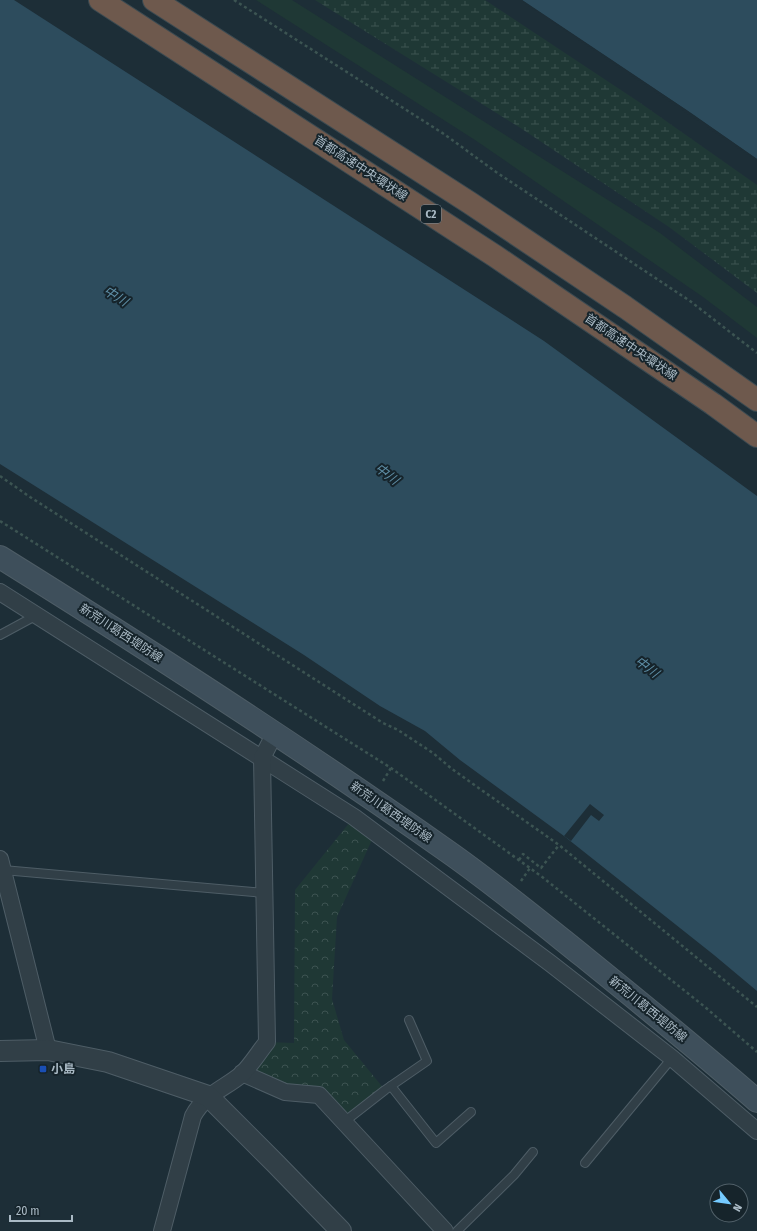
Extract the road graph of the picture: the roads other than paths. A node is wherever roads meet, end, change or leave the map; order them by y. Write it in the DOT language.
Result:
graph roads {
  1 [pos="100,0"];
  2 [pos="154,0"];
  3 [pos="757,400"];
  4 [pos="757,436"];
  5 [pos="0,556"];
  6 [pos="0,592"];
  7 [pos="37,615"];
  8 [pos="0,635"];
  9 [pos="275,733"];
  10 [pos="262,758"];
  11 [pos="1,865"];
  12 [pos="264,893"];
  13 [pos="408,1020"];
  14 [pos="48,1050"];
  15 [pos="0,1051"];
  16 [pos="672,1058"];
  17 [pos="242,1074"];
  18 [pos="391,1086"];
  19 [pos="208,1096"];
  20 [pos="757,1101"];
  21 [pos="471,1112"];
  22 [pos="344,1122"];
  23 [pos="757,1131"];
  24 [pos="533,1152"];
  25 [pos="585,1163"];
  26 [pos="162,1231"];
  27 [pos="341,1231"];
  28 [pos="445,1231"];
  29 [pos="458,1231"];
  1 -- 4 [label="highway, 首都高速中央環状線 / C2"];
  2 -- 3 [label="highway, C2"];
  5 -- 9 [label="main road, 新荒川葛西堤防線"];
  6 -- 7 [label="street"];
  7 -- 8 [label="lane"];
  7 -- 10 [label="street"];
  9 -- 10 [label="street"];
  9 -- 20 [label="main road, 新荒川葛西堤防線"];
  10 -- 12 [label="street"];
  10 -- 16 [label="street"];
  11 -- 12 [label="lane"];
  11 -- 14 [label="street"];
  12 -- 17 [label="street"];
  13 -- 18 [label="lane"];
  14 -- 15 [label="street"];
  14 -- 19 [label="street"];
  16 -- 23 [label="street"];
  16 -- 25 [label="lane"];
  17 -- 19 [label="street"];
  17 -- 22 [label="street"];
  18 -- 21 [label="lane"];
  18 -- 22 [label="lane"];
  19 -- 26 [label="street"];
  19 -- 27 [label="street"];
  22 -- 28 [label="street"];
  24 -- 29 [label="lane"];
}
